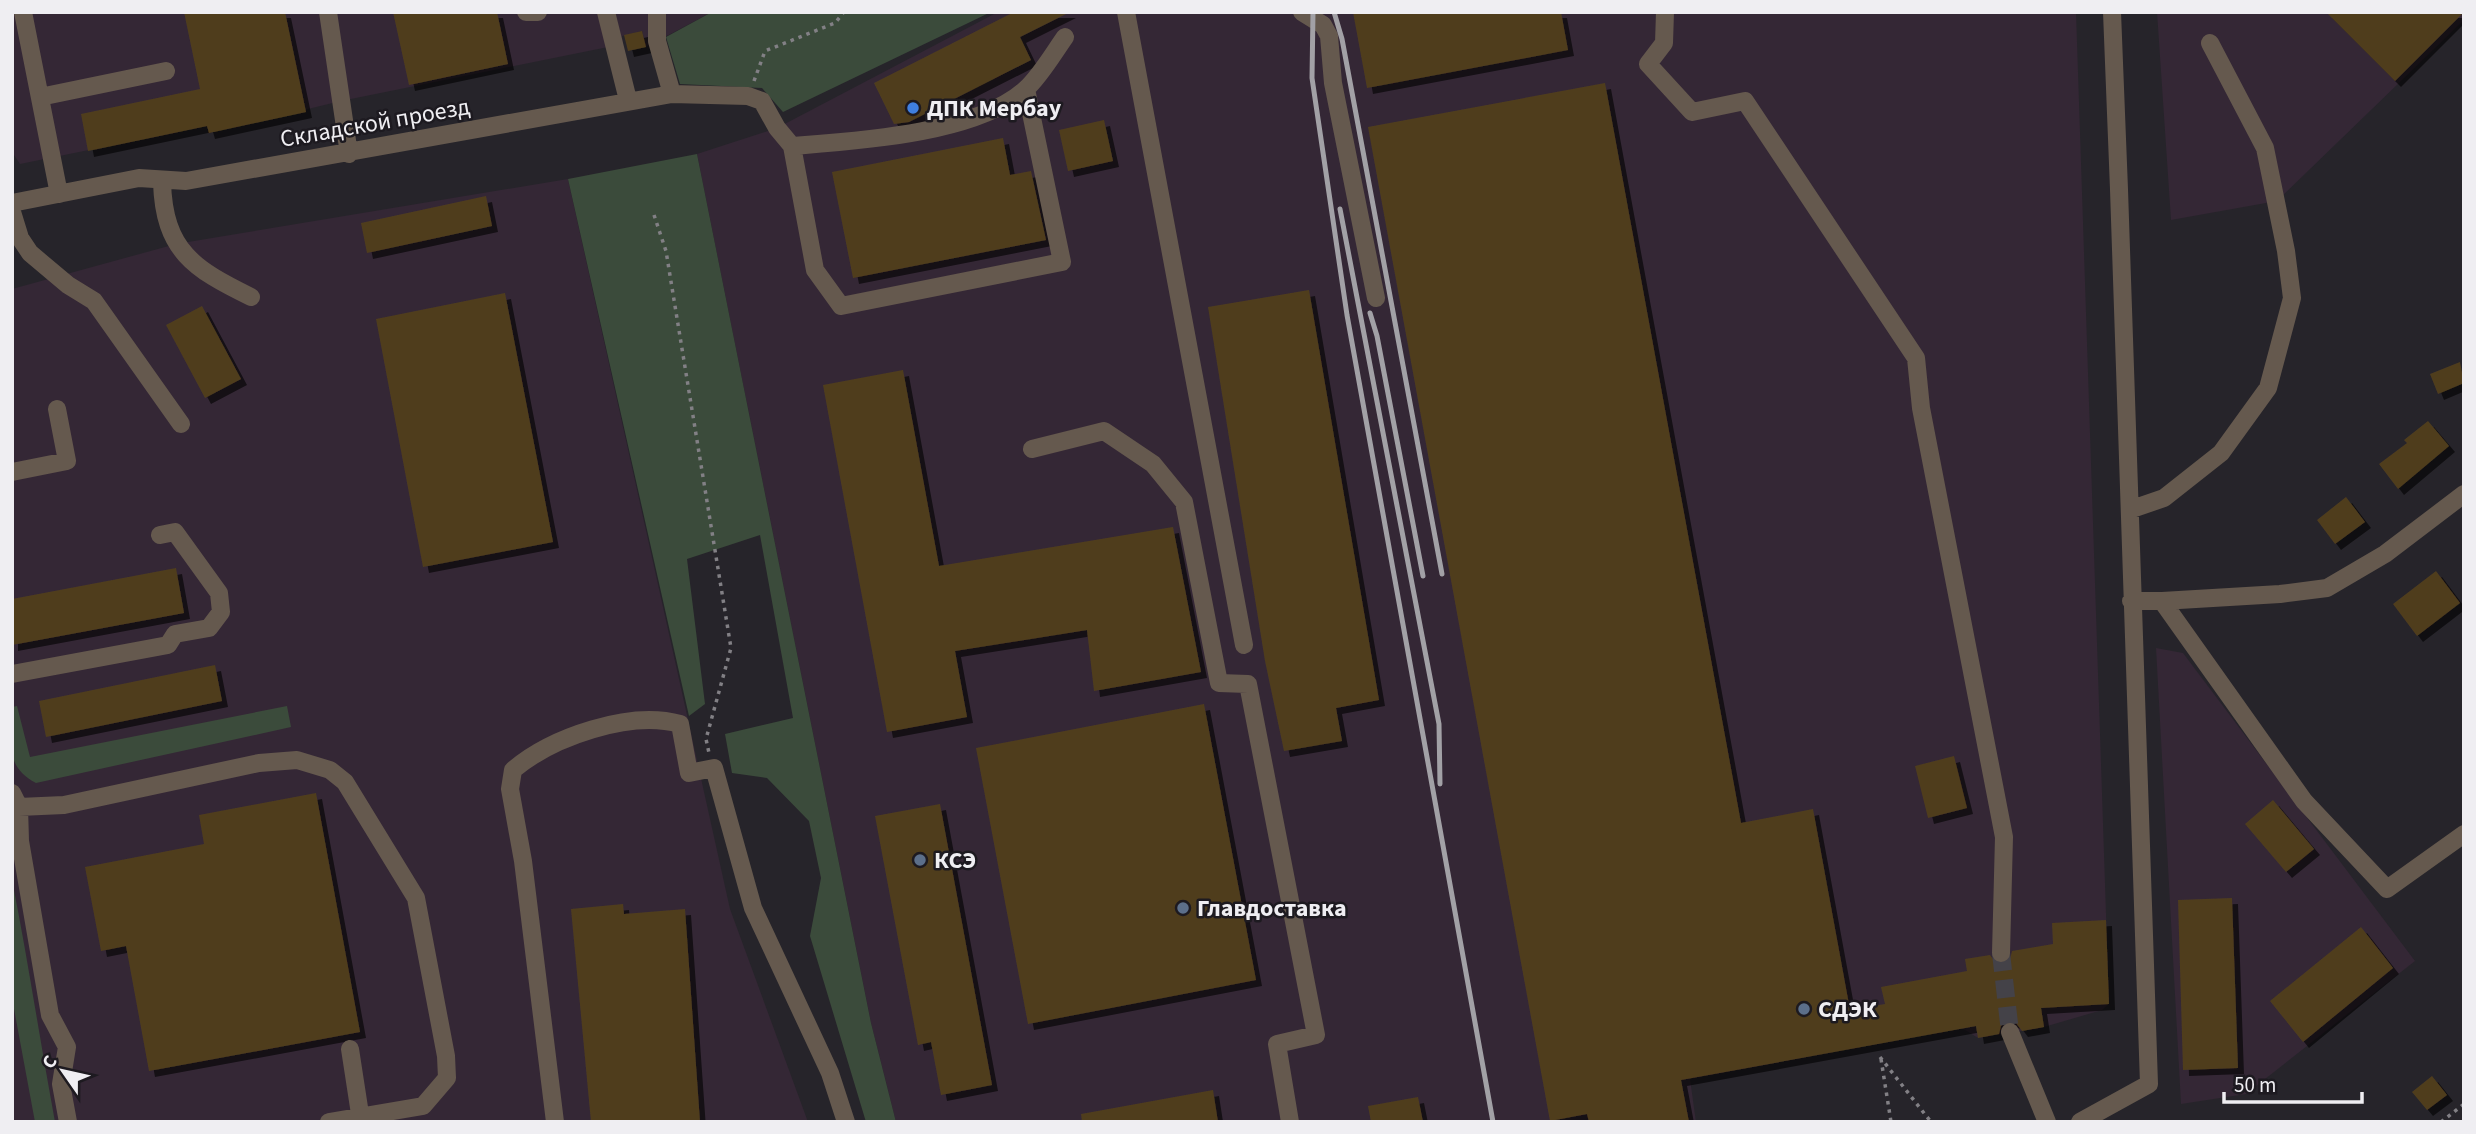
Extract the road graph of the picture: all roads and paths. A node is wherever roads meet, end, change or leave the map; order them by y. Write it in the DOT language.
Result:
graph roads {
  1 [pos="23,12"];
  2 [pos="328,12"];
  3 [pos="526,12"];
  4 [pos="538,12"];
  5 [pos="606,12"];
  6 [pos="657,12"];
  7 [pos="844,12"];
  8 [pos="1126,12"];
  9 [pos="1303,12"];
  10 [pos="1665,12"];
  11 [pos="2112,12"];
  12 [pos="1065,37"];
  13 [pos="2210,43"];
  14 [pos="166,71"];
  15 [pos="1026,89"];
  16 [pos="672,94"];
  17 [pos="748,96"];
  18 [pos="40,97"];
  19 [pos="628,100"];
  20 [pos="792,146"];
  21 [pos="349,154"];
  22 [pos="163,182"];
  23 [pos="59,194"];
  24 [pos="12,203"];
  25 [pos="12,212"];
  26 [pos="654,215"];
  27 [pos="251,297"];
  28 [pos="1376,298"];
  29 [pos="57,409"];
  30 [pos="181,424"];
  31 [pos="1032,449"];
  32 [pos="12,472"];
  33 [pos="2464,494"];
  34 [pos="2132,509"];
  35 [pos="160,535"];
  36 [pos="2131,601"];
  37 [pos="2162,601"];
  38 [pos="1244,645"];
  39 [pos="12,674"];
  40 [pos="714,768"];
  41 [pos="16,800"];
  42 [pos="2464,834"];
  43 [pos="2001,953"];
  44 [pos="2010,1032"];
  45 [pos="350,1049"];
  46 [pos="2464,1104"];
  47 [pos="360,1114"];
  48 [pos="68,1122"];
  49 [pos="329,1122"];
  50 [pos="555,1122"];
  51 [pos="846,1122"];
  52 [pos="1290,1122"];
  53 [pos="1891,1122"];
  54 [pos="1931,1122"];
  55 [pos="2048,1122"];
  56 [pos="2080,1122"];
  57 [pos="2441,1122"];
  1 -- 18 [label="street"];
  2 -- 21 [label="street"];
  3 -- 4 [label="street"];
  5 -- 19 [label="street"];
  6 -- 16 [label="street"];
  7 -- 17 [label="path"];
  8 -- 38 [label="street"];
  9 -- 28 [label="street"];
  10 -- 43 [label="street"];
  11 -- 34 [label="street"];
  12 -- 15 [label="street"];
  13 -- 34 [label="street"];
  14 -- 18 [label="street"];
  15 -- 20 [label="street"];
  15 -- 20 [label="street"];
  16 -- 17 [label="street, Складской проезд"];
  16 -- 19 [label="street, Складской проезд"];
  17 -- 20 [label="street"];
  18 -- 23 [label="street"];
  19 -- 21 [label="street, Складской проезд"];
  21 -- 22 [label="street, Складской проезд"];
  22 -- 23 [label="street, Складской проезд"];
  22 -- 27 [label="street"];
  23 -- 24 [label="street, Складской проезд"];
  25 -- 30 [label="street"];
  26 -- 40 [label="path"];
  29 -- 32 [label="street"];
  31 -- 52 [label="street"];
  33 -- 37 [label="street"];
  34 -- 36 [label="street"];
  35 -- 39 [label="street"];
  36 -- 37 [label="street"];
  36 -- 56 [label="street"];
  37 -- 42 [label="street"];
  40 -- 50 [label="street"];
  40 -- 51 [label="street"];
  41 -- 47 [label="street"];
  41 -- 48 [label="street"];
  44 -- 55 [label="street"];
  45 -- 47 [label="street"];
  46 -- 57 [label="path"];
  47 -- 49 [label="street"];
  53 -- 54 [label="path"];
}
